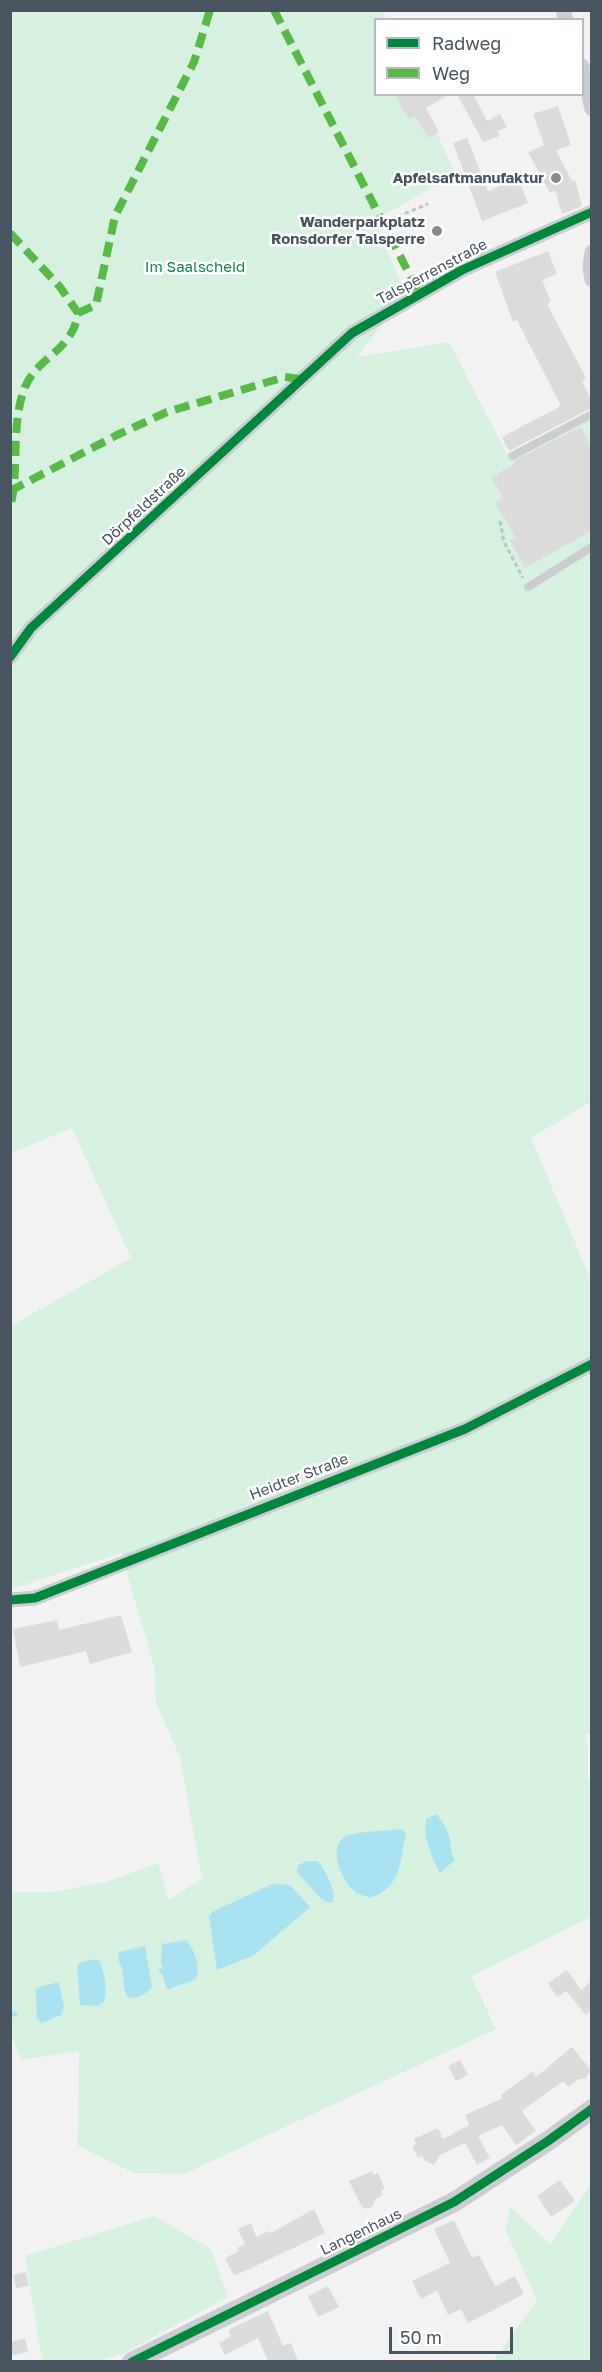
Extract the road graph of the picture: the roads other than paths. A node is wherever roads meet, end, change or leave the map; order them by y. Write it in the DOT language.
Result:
graph roads {
  1 [pos="584,76"];
  2 [pos="591,109"];
  3 [pos="591,212"];
  4 [pos="591,252"];
  5 [pos="591,280"];
  6 [pos="301,379"];
  7 [pos="591,414"];
  8 [pos="512,456"];
  9 [pos="591,547"];
  10 [pos="528,587"];
  11 [pos="10,657"];
  12 [pos="591,1364"];
  13 [pos="10,1600"];
  14 [pos="591,2109"];
  15 [pos="132,2361"];
  1 -- 2 [label="street"];
  3 -- 6 [label="street, Talsperrenstraße"];
  4 -- 5 [label="street"];
  6 -- 11 [label="street, Dörpfeldstraße"];
  7 -- 8 [label="lane"];
  9 -- 10 [label="lane"];
  12 -- 13 [label="street, Heidter Straße"];
  14 -- 15 [label="street, Langenhaus"];
}
